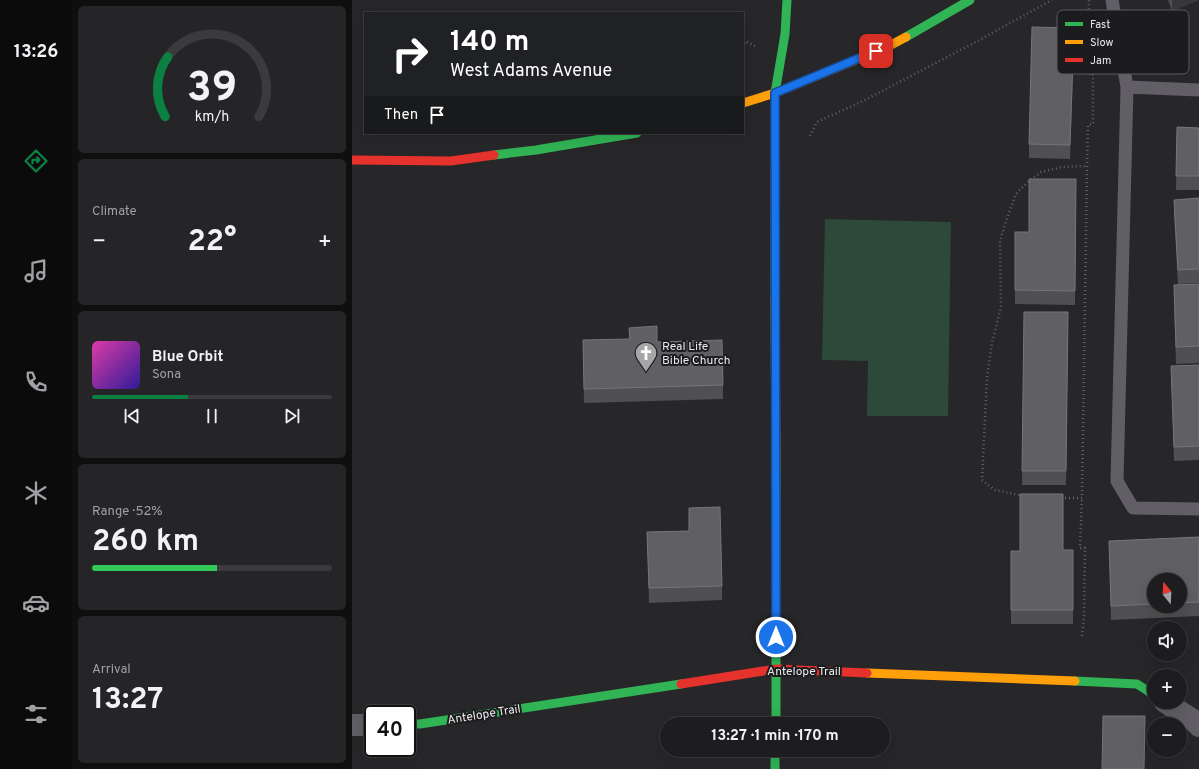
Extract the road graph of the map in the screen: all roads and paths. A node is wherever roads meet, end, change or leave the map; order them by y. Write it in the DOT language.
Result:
graph roads {
  1 [pos="787,0"];
  2 [pos="970,0"];
  3 [pos="1052,0"];
  4 [pos="1089,0"];
  5 [pos="1112,0"];
  6 [pos="1089,10"];
  7 [pos="1114,10"];
  8 [pos="744,45"];
  9 [pos="755,46"];
  10 [pos="1093,74"];
  11 [pos="1125,74"];
  12 [pos="1127,86"];
  13 [pos="1199,90"];
  14 [pos="775,93"];
  15 [pos="744,102"];
  16 [pos="631,134"];
  17 [pos="810,136"];
  18 [pos="352,160"];
  19 [pos="1087,166"];
  20 [pos="1028,496"];
  21 [pos="1059,498"];
  22 [pos="1082,498"];
  23 [pos="1199,509"];
  24 [pos="1082,636"];
  25 [pos="776,669"];
  26 [pos="1147,690"];
  27 [pos="1176,709"];
  28 [pos="776,717"];
  29 [pos="416,724"];
  30 [pos="352,725"];
  31 [pos="364,725"];
  32 [pos="1199,726"];
  33 [pos="775,757"];
  34 [pos="775,769"];
  1 -- 14 [label="street"];
  2 -- 14 [label="street"];
  3 -- 17 [label="path"];
  4 -- 6 [label="path"];
  5 -- 7 [label="lane"];
  8 -- 9 [label="path"];
  10 -- 19 [label="path"];
  11 -- 12 [label="lane"];
  12 -- 13 [label="lane"];
  12 -- 23 [label="lane"];
  14 -- 15 [label="street"];
  14 -- 25 [label="street"];
  16 -- 18 [label="street"];
  19 -- 20 [label="path"];
  19 -- 22 [label="path"];
  21 -- 22 [label="path"];
  22 -- 24 [label="path"];
  25 -- 26 [label="street, Antelope Trail"];
  25 -- 28 [label="street"];
  25 -- 29 [label="street, Antelope Trail"];
  27 -- 32 [label="street"];
  30 -- 31 [label="street"];
  33 -- 34 [label="street"];
}
